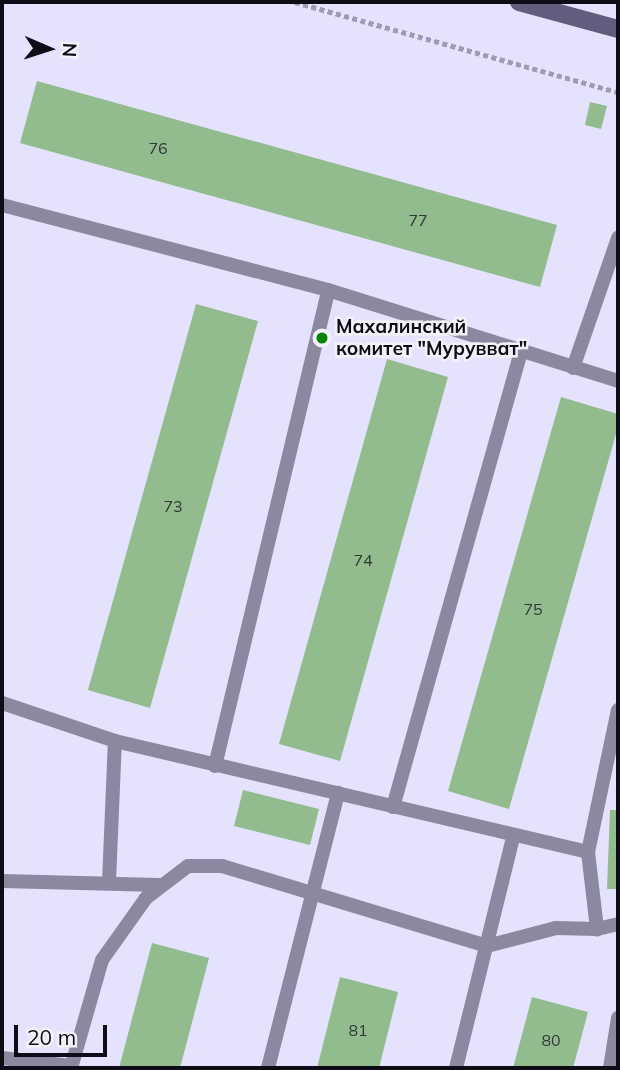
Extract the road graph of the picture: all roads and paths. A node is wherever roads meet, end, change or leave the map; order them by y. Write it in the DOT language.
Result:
graph roads {
  1 [pos="295,2"];
  2 [pos="519,2"];
  3 [pos="618,29"];
  4 [pos="618,92"];
  5 [pos="2,205"];
  6 [pos="618,238"];
  7 [pos="328,290"];
  8 [pos="521,351"];
  9 [pos="573,369"];
  10 [pos="618,381"];
  11 [pos="2,703"];
  12 [pos="618,710"];
  13 [pos="115,741"];
  14 [pos="215,766"];
  15 [pos="338,793"];
  16 [pos="393,807"];
  17 [pos="513,838"];
  18 [pos="588,852"];
  19 [pos="2,881"];
  20 [pos="109,882"];
  21 [pos="159,885"];
  22 [pos="312,892"];
  23 [pos="618,924"];
  24 [pos="597,929"];
  25 [pos="486,946"];
  26 [pos="618,1018"];
  27 [pos="2,1058"];
  28 [pos="71,1067"];
  29 [pos="268,1068"];
  30 [pos="456,1068"];
  31 [pos="610,1068"];
  1 -- 4 [label="path"];
  2 -- 3 [label="street"];
  5 -- 7 [label="lane"];
  6 -- 9 [label="lane"];
  7 -- 8 [label="lane"];
  7 -- 14 [label="lane"];
  8 -- 9 [label="lane"];
  8 -- 16 [label="lane"];
  9 -- 10 [label="lane"];
  11 -- 13 [label="lane"];
  12 -- 18 [label="lane"];
  13 -- 14 [label="lane"];
  13 -- 20 [label="lane"];
  14 -- 15 [label="lane"];
  15 -- 16 [label="lane"];
  15 -- 22 [label="lane"];
  16 -- 17 [label="lane"];
  17 -- 18 [label="lane"];
  17 -- 25 [label="lane"];
  18 -- 24 [label="lane"];
  19 -- 20 [label="lane"];
  20 -- 21 [label="lane"];
  21 -- 22 [label="lane"];
  21 -- 28 [label="lane"];
  22 -- 25 [label="lane"];
  22 -- 29 [label="lane"];
  23 -- 24 [label="lane"];
  24 -- 25 [label="lane"];
  25 -- 30 [label="lane"];
  26 -- 31 [label="lane"];
  27 -- 28 [label="lane"];
}
